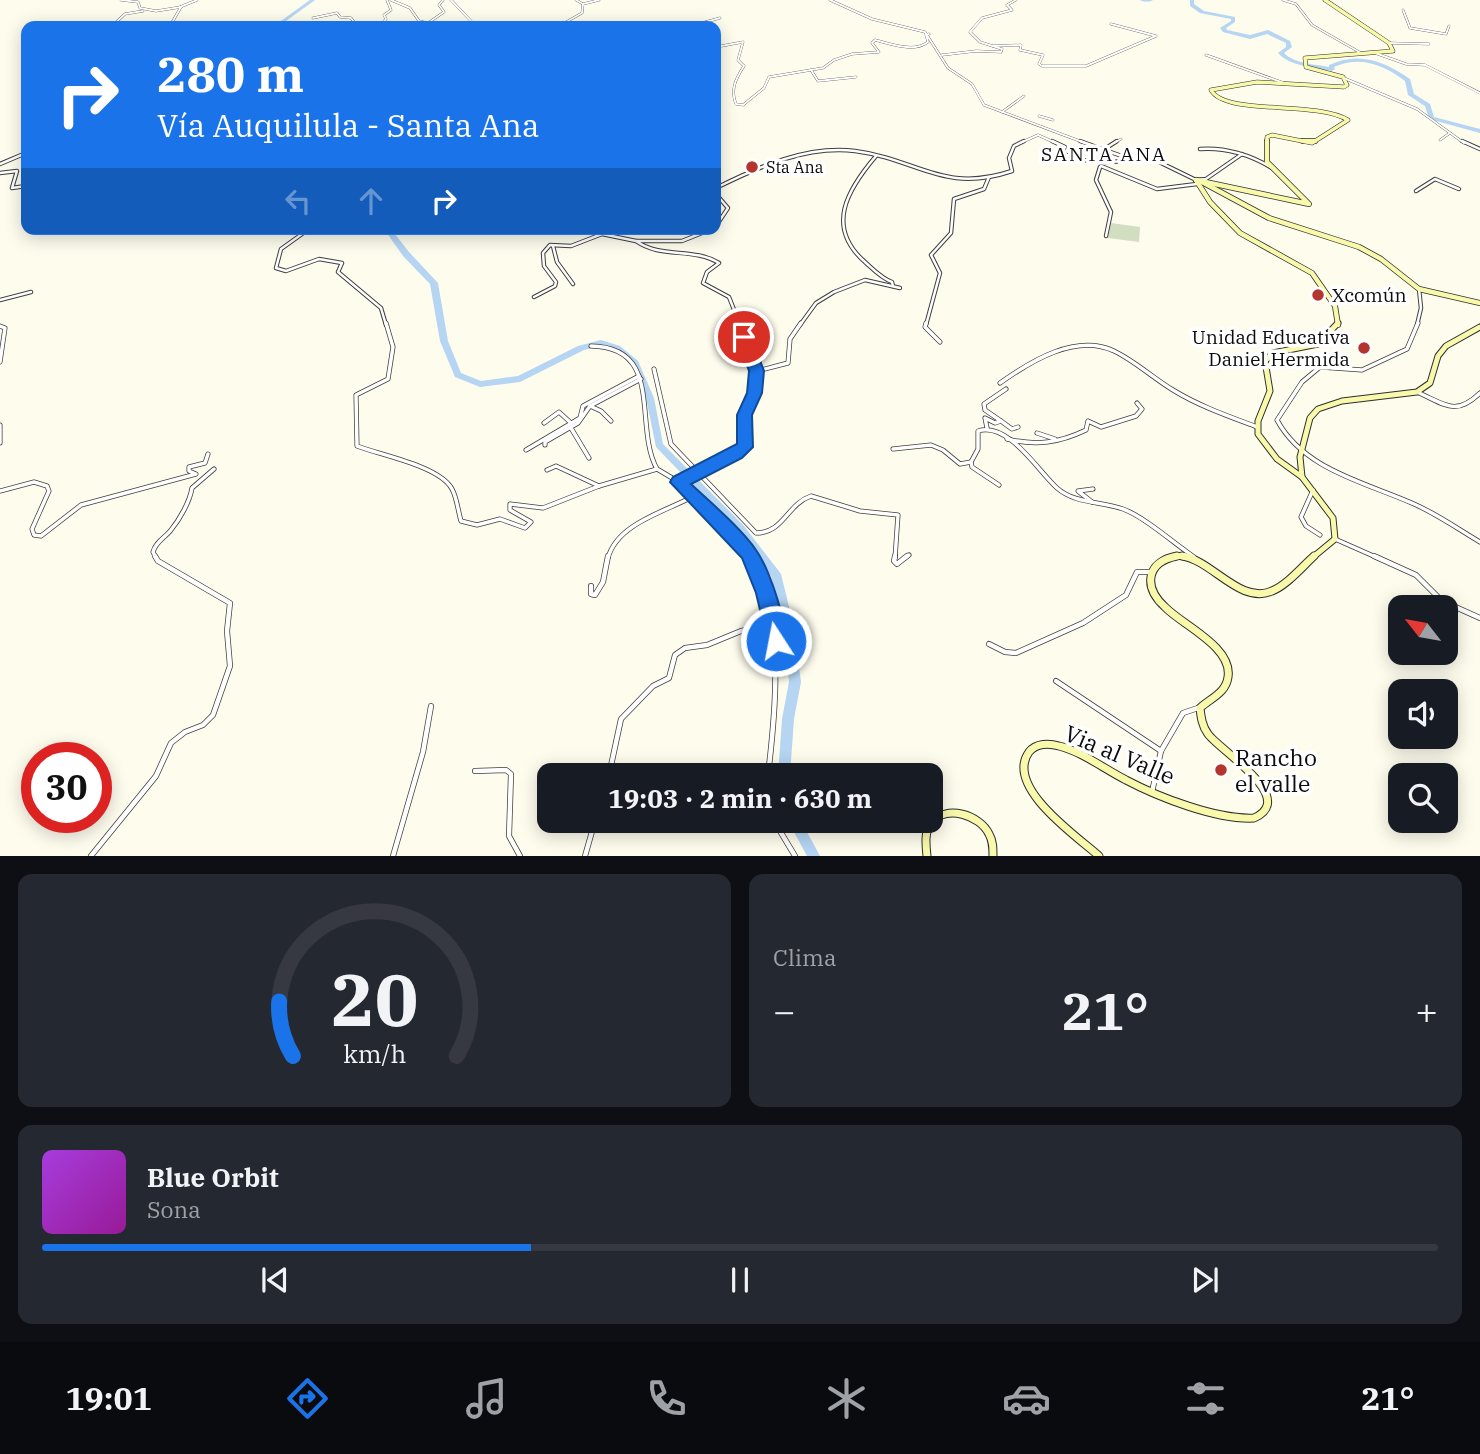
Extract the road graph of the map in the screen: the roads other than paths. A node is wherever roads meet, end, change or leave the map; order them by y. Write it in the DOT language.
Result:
graph roads {
  1 [pos="121,0"];
  2 [pos="197,0"];
  3 [pos="387,0"];
  4 [pos="391,0"];
  5 [pos="443,0"];
  6 [pos="451,0"];
  7 [pos="576,0"];
  8 [pos="599,0"];
  9 [pos="830,0"];
  10 [pos="1016,0"];
  11 [pos="1283,0"];
  12 [pos="1325,0"];
  13 [pos="138,1"];
  14 [pos="583,4"];
  15 [pos="180,7"];
  16 [pos="145,10"];
  17 [pos="1403,10"];
  18 [pos="313,18"];
  19 [pos="720,18"];
  20 [pos="117,21"];
  21 [pos="173,21"];
  22 [pos="353,21"];
  23 [pos="384,21"];
  24 [pos="419,21"];
  25 [pos="431,21"];
  26 [pos="471,21"];
  27 [pos="568,21"];
  28 [pos="709,21"];
  29 [pos="1111,24"];
  30 [pos="1428,26"];
  31 [pos="1449,26"];
  32 [pos="1427,31"];
  33 [pos="929,34"];
  34 [pos="1428,40"];
  35 [pos="1389,43"];
  36 [pos="1421,44"];
  37 [pos="1429,44"];
  38 [pos="721,46"];
  39 [pos="993,46"];
  40 [pos="1376,53"];
  41 [pos="1362,54"];
  42 [pos="942,55"];
  43 [pos="1206,55"];
  44 [pos="811,70"];
  45 [pos="856,76"];
  46 [pos="1342,78"];
  47 [pos="1290,85"];
  48 [pos="1480,93"];
  49 [pos="1024,96"];
  50 [pos="1002,112"];
  51 [pos="1039,116"];
  52 [pos="1053,120"];
  53 [pos="1450,133"];
  54 [pos="1074,139"];
  55 [pos="1121,139"];
  56 [pos="1440,141"];
  57 [pos="1065,148"];
  58 [pos="1200,149"];
  59 [pos="1480,149"];
  60 [pos="1103,150"];
  61 [pos="1242,154"];
  62 [pos="21,155"];
  63 [pos="876,156"];
  64 [pos="1139,160"];
  65 [pos="0,164"];
  66 [pos="1100,164"];
  67 [pos="1272,168"];
  68 [pos="0,173"];
  69 [pos="989,177"];
  70 [pos="1197,182"];
  71 [pos="721,184"];
  72 [pos="21,187"];
  73 [pos="1459,189"];
  74 [pos="1416,191"];
  75 [pos="721,200"];
  76 [pos="721,218"];
  77 [pos="300,235"];
  78 [pos="599,235"];
  79 [pos="606,235"];
  80 [pos="703,235"];
  81 [pos="1106,236"];
  82 [pos="636,242"];
  83 [pos="554,244"];
  84 [pos="573,284"];
  85 [pos="893,286"];
  86 [pos="900,288"];
  87 [pos="1419,289"];
  88 [pos="31,292"];
  89 [pos="534,297"];
  90 [pos="0,300"];
  91 [pos="1480,303"];
  92 [pos="0,326"];
  93 [pos="1480,327"];
  94 [pos="940,341"];
  95 [pos="591,346"];
  96 [pos="0,362"];
  97 [pos="654,369"];
  98 [pos="757,371"];
  99 [pos="640,377"];
  100 [pos="1000,383"];
  101 [pos="1006,389"];
  102 [pos="1417,392"];
  103 [pos="1480,393"];
  104 [pos="1137,403"];
  105 [pos="590,406"];
  106 [pos="611,421"];
  107 [pos="1001,421"];
  108 [pos="544,423"];
  109 [pos="0,425"];
  110 [pos="571,426"];
  111 [pos="1018,427"];
  112 [pos="1257,427"];
  113 [pos="988,428"];
  114 [pos="1037,433"];
  115 [pos="1005,438"];
  116 [pos="1057,440"];
  117 [pos="0,443"];
  118 [pos="545,445"];
  119 [pos="893,449"];
  120 [pos="526,450"];
  121 [pos="1301,451"];
  122 [pos="208,454"];
  123 [pos="589,458"];
  124 [pos="971,463"];
  125 [pos="214,468"];
  126 [pos="657,469"];
  127 [pos="547,470"];
  128 [pos="697,474"];
  129 [pos="1302,477"];
  130 [pos="681,481"];
  131 [pos="999,485"];
  132 [pos="599,486"];
  133 [pos="1093,489"];
  134 [pos="1312,490"];
  135 [pos="0,491"];
  136 [pos="692,497"];
  137 [pos="1094,503"];
  138 [pos="1320,535"];
  139 [pos="1335,539"];
  140 [pos="1480,542"];
  141 [pos="909,555"];
  142 [pos="1205,564"];
  143 [pos="1152,572"];
  144 [pos="591,586"];
  145 [pos="1480,618"];
  146 [pos="774,625"];
  147 [pos="989,644"];
  148 [pos="1056,681"];
  149 [pos="431,706"];
  150 [pos="1200,708"];
  151 [pos="1161,751"];
  152 [pos="612,763"];
  153 [pos="769,763"];
  154 [pos="475,771"];
  155 [pos="1152,792"];
  156 [pos="591,833"];
  157 [pos="781,833"];
  158 [pos="91,856"];
  159 [pos="393,856"];
  160 [pos="520,856"];
  161 [pos="585,856"];
  162 [pos="795,856"];
  163 [pos="927,856"];
  164 [pos="993,856"];
  165 [pos="1098,856"];
  1 -- 13 [label="street"];
  2 -- 15 [label="street"];
  3 -- 23 [label="street"];
  4 -- 24 [label="street"];
  5 -- 25 [label="street"];
  6 -- 26 [label="street"];
  7 -- 14 [label="street"];
  8 -- 14 [label="street"];
  9 -- 33 [label="street"];
  10 -- 39 [label="street"];
  11 -- 41 [label="street"];
  12 -- 35 [label="street"];
  13 -- 16 [label="street"];
  14 -- 27 [label="street"];
  15 -- 16 [label="street"];
  15 -- 21 [label="street"];
  16 -- 20 [label="street"];
  17 -- 32 [label="street"];
  18 -- 22 [label="street"];
  19 -- 28 [label="street"];
  29 -- 39 [label="street"];
  30 -- 32 [label="street"];
  31 -- 32 [label="street"];
  33 -- 42 [label="street"];
  33 -- 44 [label="street"];
  34 -- 36 [label="street"];
  35 -- 36 [label="street"];
  35 -- 40 [label="street"];
  36 -- 37 [label="street"];
  38 -- 44 [label="street"];
  39 -- 42 [label="street"];
  40 -- 41 [label="street"];
  40 -- 48 [label="street"];
  41 -- 46 [label="street"];
  42 -- 50 [label="street"];
  43 -- 47 [label="street"];
  44 -- 45 [label="street"];
  46 -- 47 [label="street"];
  46 -- 53 [label="street"];
  47 -- 67 [label="street"];
  49 -- 50 [label="street"];
  50 -- 54 [label="street"];
  51 -- 52 [label="street"];
  53 -- 56 [label="street"];
  53 -- 59 [label="street"];
  54 -- 57 [label="street"];
  54 -- 60 [label="street"];
  55 -- 60 [label="street"];
  57 -- 66 [label="street"];
  57 -- 69 [label="street"];
  58 -- 61 [label="street"];
  60 -- 64 [label="street"];
  61 -- 67 [label="street"];
  61 -- 70 [label="street"];
  62 -- 65 [label="street"];
  63 -- 69 [label="street"];
  63 -- 71 [label="street"];
  63 -- 85 [label="street"];
  64 -- 66 [label="street"];
  64 -- 70 [label="street"];
  66 -- 70 [label="street"];
  66 -- 81 [label="street"];
  67 -- 70 [label="street"];
  68 -- 72 [label="street"];
  69 -- 94 [label="street"];
  70 -- 87 [label="street"];
  70 -- 112 [label="street"];
  73 -- 74 [label="street"];
  75 -- 76 [label="street"];
  77 -- 132 [label="street"];
  78 -- 83 [label="street"];
  79 -- 82 [label="street"];
  80 -- 82 [label="street"];
  82 -- 98 [label="street"];
  83 -- 84 [label="street"];
  83 -- 89 [label="street"];
  85 -- 86 [label="street"];
  85 -- 98 [label="street"];
  87 -- 91 [label="street"];
  87 -- 121 [label="street"];
  88 -- 90 [label="street"];
  92 -- 96 [label="street"];
  93 -- 102 [label="street"];
  95 -- 99 [label="street"];
  97 -- 128 [label="street"];
  98 -- 128 [label="street"];
  99 -- 105 [label="street"];
  99 -- 110 [label="street"];
  99 -- 126 [label="street"];
  100 -- 112 [label="street"];
  101 -- 107 [label="street"];
  102 -- 103 [label="street"];
  102 -- 121 [label="street"];
  104 -- 116 [label="street"];
  105 -- 106 [label="street"];
  105 -- 110 [label="street"];
  107 -- 111 [label="street"];
  107 -- 113 [label="street"];
  108 -- 110 [label="street"];
  109 -- 117 [label="street"];
  110 -- 118 [label="street"];
  110 -- 120 [label="street"];
  110 -- 123 [label="street"];
  112 -- 129 [label="street"];
  113 -- 115 [label="street"];
  113 -- 124 [label="street"];
  114 -- 116 [label="street"];
  115 -- 116 [label="street"];
  115 -- 137 [label="street"];
  119 -- 124 [label="street"];
  121 -- 129 [label="street"];
  121 -- 140 [label="street"];
  122 -- 135 [label="street"];
  124 -- 131 [label="street"];
  125 -- 158 [label="street"];
  126 -- 130 [label="street"];
  126 -- 132 [label="street"];
  127 -- 132 [label="street"];
  128 -- 130 [label="street"];
  128 -- 141 [label="street"];
  129 -- 134 [label="street"];
  130 -- 136 [label="street"];
  133 -- 137 [label="street"];
  134 -- 138 [label="street"];
  134 -- 139 [label="street"];
  136 -- 144 [label="street"];
  136 -- 146 [label="street"];
  137 -- 142 [label="street"];
  139 -- 142 [label="street"];
  139 -- 145 [label="street"];
  142 -- 143 [label="street"];
  143 -- 147 [label="street"];
  143 -- 150 [label="street"];
  146 -- 152 [label="street"];
  146 -- 153 [label="street"];
  148 -- 151 [label="street"];
  149 -- 159 [label="street"];
  150 -- 151 [label="street"];
  150 -- 155 [label="street, Via al Valle"];
  151 -- 155 [label="street"];
  154 -- 160 [label="street"];
  155 -- 165 [label="street, Via al Valle"];
  156 -- 161 [label="street"];
  157 -- 162 [label="street"];
  163 -- 164 [label="street"];
}
